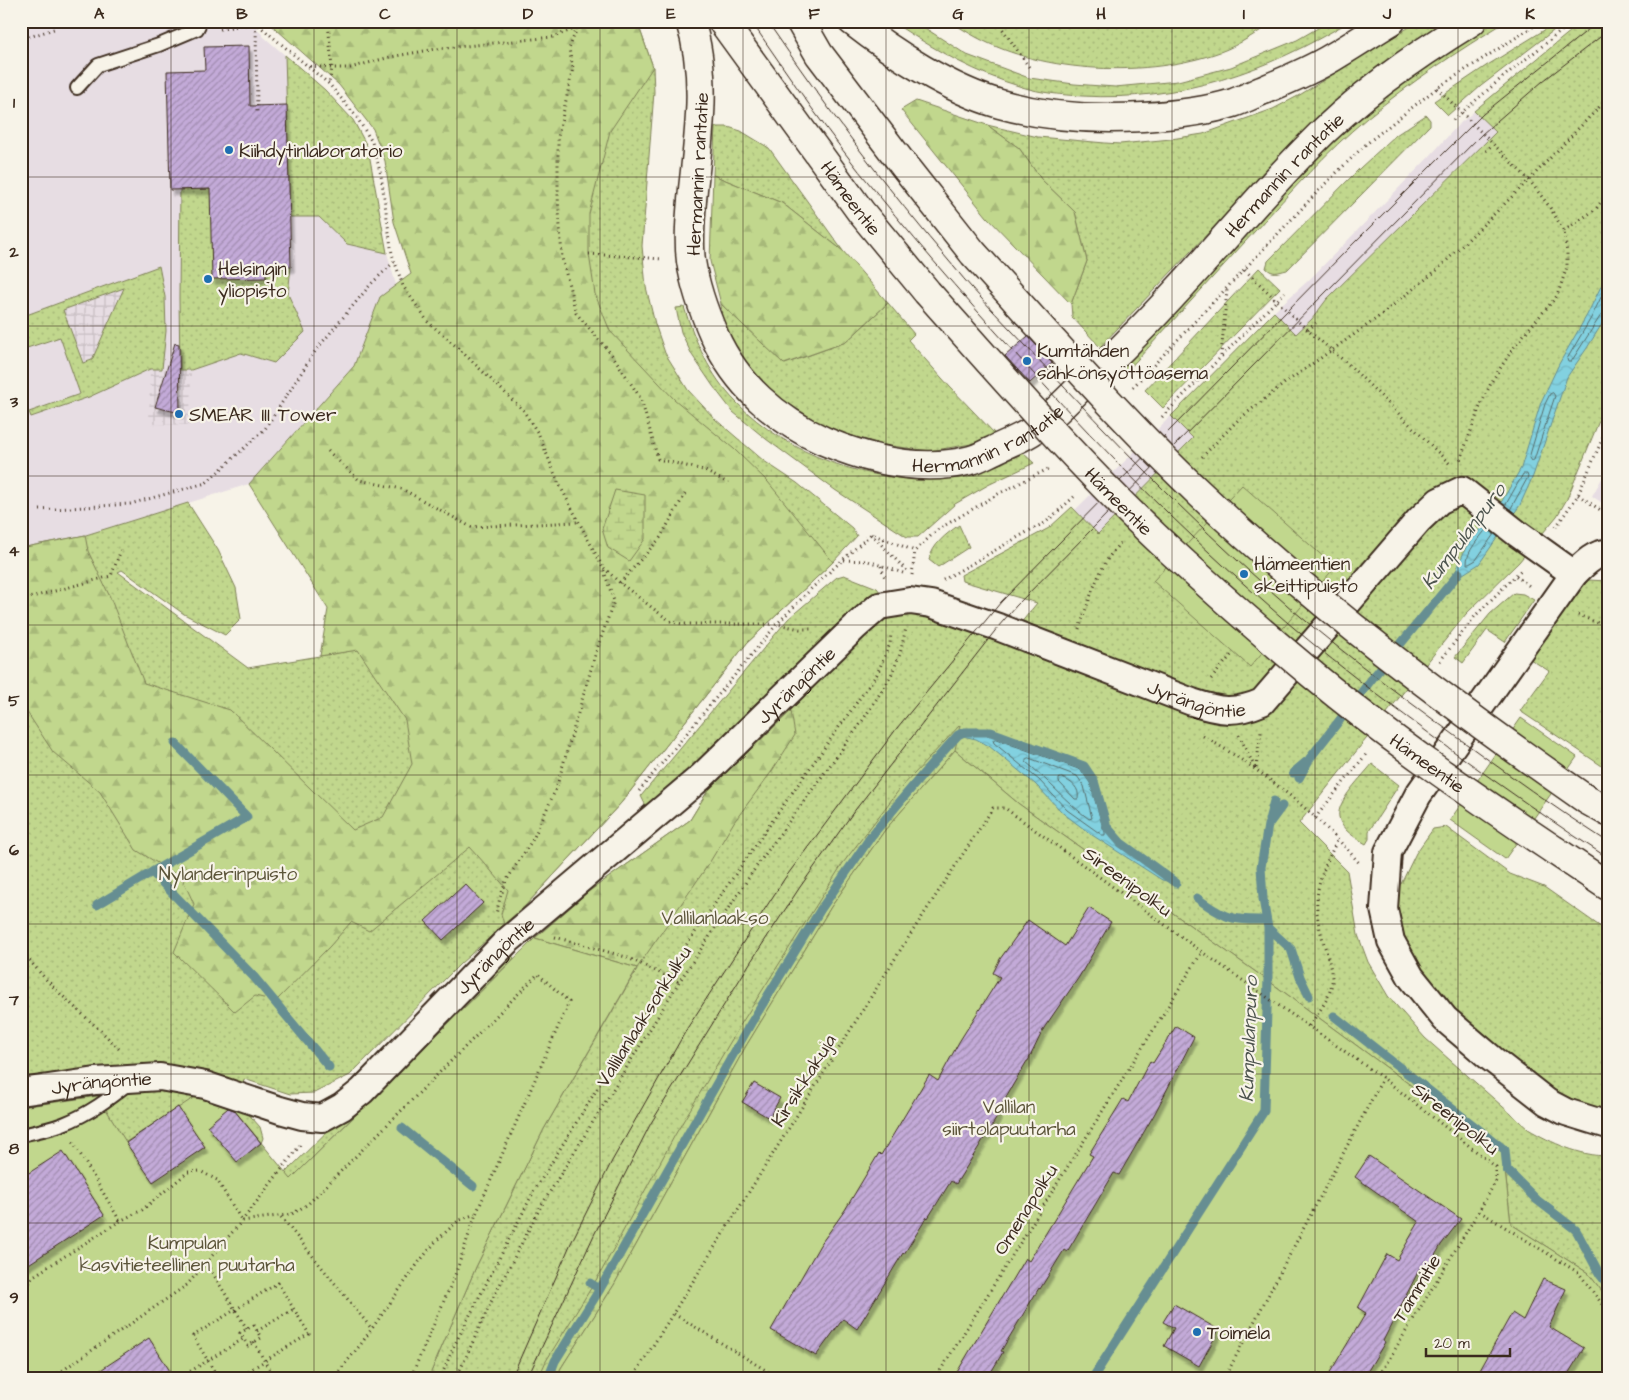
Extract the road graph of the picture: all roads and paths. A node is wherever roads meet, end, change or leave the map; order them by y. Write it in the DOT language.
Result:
graph roads {
  1 [pos="328,21"];
  2 [pos="601,21"];
  3 [pos="690,21"];
  4 [pos="722,21"];
  5 [pos="800,21"];
  6 [pos="852,21"];
  7 [pos="997,21"];
  8 [pos="1391,21"];
  9 [pos="1472,21"];
  10 [pos="1542,21"];
  11 [pos="1574,21"];
  12 [pos="255,22"];
  13 [pos="199,25"];
  14 [pos="57,28"];
  15 [pos="577,28"];
  16 [pos="29,37"];
  17 [pos="308,65"];
  18 [pos="332,68"];
  19 [pos="1031,70"];
  20 [pos="330,84"];
  21 [pos="77,88"];
  22 [pos="1437,88"];
  23 [pos="1608,98"];
  24 [pos="258,112"];
  25 [pos="1461,113"];
  26 [pos="1453,120"];
  27 [pos="1493,144"];
  28 [pos="1486,151"];
  29 [pos="1529,180"];
  30 [pos="1608,192"];
  31 [pos="1564,231"];
  32 [pos="589,254"];
  33 [pos="656,259"];
  34 [pos="395,261"];
  35 [pos="1245,270"];
  36 [pos="1227,288"];
  37 [pos="1285,292"];
  38 [pos="1277,300"];
  39 [pos="1316,323"];
  40 [pos="1308,330"];
  41 [pos="1330,351"];
  42 [pos="1221,356"];
  43 [pos="1131,390"];
  44 [pos="1608,426"];
  45 [pos="328,450"];
  46 [pos="1196,463"];
  47 [pos="1051,467"];
  48 [pos="728,483"];
  49 [pos="685,494"];
  50 [pos="1578,495"];
  51 [pos="40,510"];
  52 [pos="1608,515"];
  53 [pos="578,522"];
  54 [pos="1554,529"];
  55 [pos="871,534"];
  56 [pos="1125,537"];
  57 [pos="121,550"];
  58 [pos="915,551"];
  59 [pos="1608,553"];
  60 [pos="844,560"];
  61 [pos="881,566"];
  62 [pos="603,568"];
  63 [pos="1574,574"];
  64 [pos="911,576"];
  65 [pos="620,583"];
  66 [pos="21,600"];
  67 [pos="901,603"];
  68 [pos="777,624"];
  69 [pos="1079,629"];
  70 [pos="21,660"];
  71 [pos="24,665"];
  72 [pos="1262,702"];
  73 [pos="1232,710"];
  74 [pos="1256,768"];
  75 [pos="635,796"];
  76 [pos="1597,806"];
  77 [pos="1005,808"];
  78 [pos="1338,839"];
  79 [pos="1361,866"];
  80 [pos="1608,886"];
  81 [pos="496,916"];
  82 [pos="522,929"];
  83 [pos="21,948"];
  84 [pos="1202,952"];
  85 [pos="666,976"];
  86 [pos="679,982"];
  87 [pos="1309,1026"];
  88 [pos="140,1078"];
  89 [pos="1383,1078"];
  90 [pos="21,1092"];
  91 [pos="322,1118"];
  92 [pos="62,1124"];
  93 [pos="1608,1125"];
  94 [pos="21,1135"];
  95 [pos="1479,1211"];
  96 [pos="476,1214"];
  97 [pos="281,1217"];
  98 [pos="120,1221"];
  99 [pos="242,1221"];
  100 [pos="207,1264"];
  101 [pos="21,1300"];
  102 [pos="294,1309"];
  103 [pos="235,1310"];
  104 [pos="1608,1312"];
  105 [pos="674,1314"];
  106 [pos="371,1328"];
  107 [pos="247,1329"];
  108 [pos="257,1331"];
  109 [pos="243,1339"];
  110 [pos="254,1342"];
  111 [pos="208,1360"];
  112 [pos="264,1361"];
  113 [pos="21,1369"];
  114 [pos="186,1374"];
  115 [pos="29,1379"];
  116 [pos="50,1379"];
  117 [pos="219,1379"];
  118 [pos="235,1379"];
  119 [pos="273,1379"];
  120 [pos="333,1379"];
  121 [pos="410,1379"];
  122 [pos="440,1379"];
  123 [pos="456,1379"];
  124 [pos="632,1379"];
  125 [pos="780,1379"];
  126 [pos="935,1379"];
  127 [pos="1224,1379"];
  128 [pos="1377,1379"];
  1 -- 18 [label="path"];
  2 -- 15 [label="path"];
  3 -- 9 [label="main road, Hermannin rantatie"];
  4 -- 80 [label="main road, Hämeentie, bridge"];
  5 -- 76 [label="main road, bridge"];
  6 -- 8 [label="main road"];
  7 -- 19 [label="path"];
  10 -- 22 [label="path"];
  11 -- 25 [label="path"];
  12 -- 13 [label="path"];
  12 -- 17 [label="path"];
  12 -- 24 [label="path"];
  13 -- 21 [label="lane"];
  14 -- 16 [label="path"];
  15 -- 18 [label="path"];
  15 -- 48 [label="path"];
  17 -- 18 [label="path"];
  17 -- 20 [label="path"];
  18 -- 20 [label="path"];
  20 -- 34 [label="path"];
  22 -- 25 [label="path"];
  22 -- 35 [label="path"];
  23 -- 29 [label="path"];
  25 -- 26 [label="path"];
  25 -- 27 [label="path"];
  27 -- 28 [label="path"];
  27 -- 29 [label="path"];
  29 -- 31 [label="path"];
  29 -- 41 [label="path"];
  30 -- 31 [label="path"];
  31 -- 41 [label="path"];
  32 -- 33 [label="path"];
  34 -- 51 [label="path"];
  34 -- 53 [label="path"];
  35 -- 36 [label="path"];
  35 -- 38 [label="path"];
  36 -- 42 [label="path"];
  36 -- 43 [label="path"];
  37 -- 38 [label="path"];
  38 -- 40 [label="path"];
  39 -- 40 [label="path"];
  40 -- 41 [label="path"];
  41 -- 46 [label="path"];
  44 -- 50 [label="path"];
  45 -- 53 [label="path"];
  47 -- 58 [label="path"];
  49 -- 65 [label="path"];
  50 -- 52 [label="path"];
  50 -- 54 [label="path"];
  53 -- 62 [label="path"];
  55 -- 58 [label="path"];
  55 -- 60 [label="path"];
  55 -- 64 [label="path"];
  56 -- 69 [label="path"];
  57 -- 66 [label="path"];
  58 -- 64 [label="path"];
  59 -- 63 [label="street"];
  60 -- 61 [label="path"];
  60 -- 68 [label="path"];
  61 -- 64 [label="path"];
  61 -- 67 [label="path"];
  62 -- 65 [label="path"];
  62 -- 81 [label="path"];
  63 -- 72 [label="street, Jyrängöntie"];
  63 -- 93 [label="street"];
  65 -- 68 [label="path"];
  67 -- 73 [label="street, Jyrängöntie"];
  67 -- 82 [label="street, Jyrängöntie"];
  67 -- 85 [label="path"];
  67 -- 86 [label="path, Vallilanlaaksonkulku"];
  68 -- 75 [label="path"];
  70 -- 71 [label="path"];
  72 -- 73 [label="street, Jyrängöntie"];
  72 -- 74 [label="path"];
  73 -- 74 [label="path"];
  74 -- 78 [label="path"];
  77 -- 84 [label="path, Sireenipolku"];
  77 -- 105 [label="path, Kirsikkakuja"];
  78 -- 79 [label="path"];
  78 -- 87 [label="path"];
  82 -- 85 [label="path"];
  82 -- 91 [label="street, Jyrängöntie"];
  83 -- 88 [label="path"];
  84 -- 87 [label="path, Sireenipolku"];
  84 -- 126 [label="path, Omenapolku"];
  85 -- 86 [label="path"];
  85 -- 122 [label="path"];
  86 -- 123 [label="path, Vallilanlaaksonkulku"];
  87 -- 89 [label="path, Sireenipolku"];
  88 -- 90 [label="street, Jyrängöntie"];
  88 -- 91 [label="street, Jyrängöntie"];
  88 -- 92 [label="lane"];
  89 -- 95 [label="path, Sireenipolku"];
  89 -- 127 [label="path"];
  91 -- 99 [label="path"];
  92 -- 94 [label="lane"];
  92 -- 98 [label="path"];
  95 -- 104 [label="path"];
  95 -- 128 [label="path, Tammitie"];
  96 -- 97 [label="path"];
  96 -- 106 [label="path"];
  96 -- 121 [label="path"];
  97 -- 99 [label="path"];
  97 -- 106 [label="path"];
  98 -- 99 [label="path"];
  98 -- 101 [label="path"];
  99 -- 100 [label="path"];
  100 -- 103 [label="path"];
  100 -- 116 [label="path"];
  102 -- 103 [label="path"];
  102 -- 108 [label="path"];
  102 -- 112 [label="path"];
  103 -- 107 [label="path"];
  103 -- 111 [label="path"];
  105 -- 124 [label="path, Kirsikkakuja"];
  105 -- 125 [label="path"];
  106 -- 120 [label="path"];
  107 -- 108 [label="path"];
  107 -- 109 [label="path"];
  108 -- 110 [label="path"];
  109 -- 110 [label="path"];
  109 -- 111 [label="path"];
  110 -- 112 [label="path"];
  111 -- 114 [label="path"];
  111 -- 117 [label="path"];
  112 -- 118 [label="path"];
  112 -- 119 [label="path"];
  113 -- 115 [label="path"];
}
